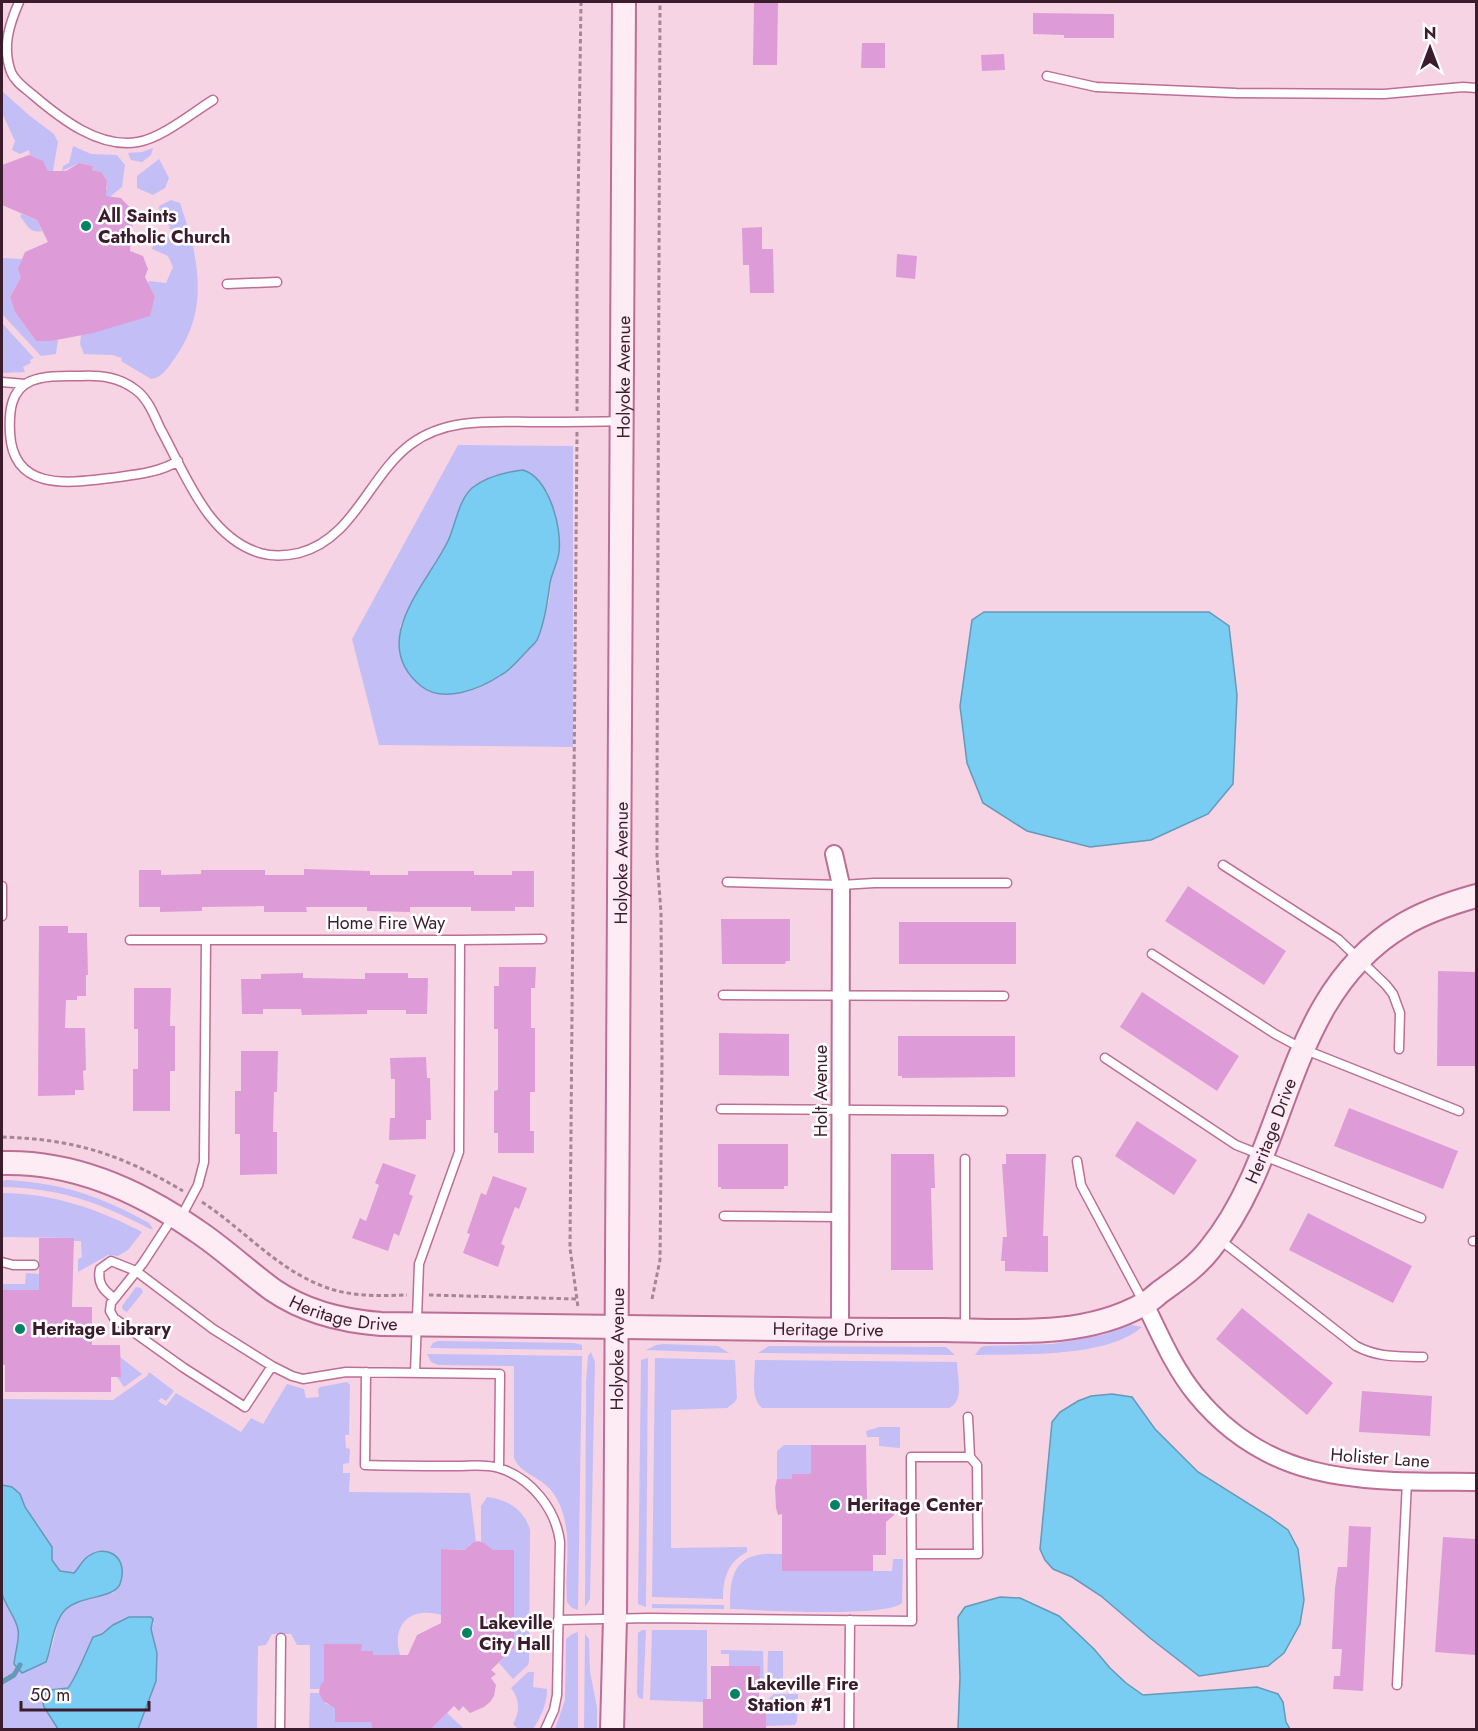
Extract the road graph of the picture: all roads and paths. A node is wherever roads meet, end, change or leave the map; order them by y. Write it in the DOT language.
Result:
graph roads {
  1 [pos="19,2"];
  2 [pos="581,2"];
  3 [pos="624,2"];
  4 [pos="660,2"];
  5 [pos="1047,76"];
  6 [pos="1476,88"];
  7 [pos="213,100"];
  8 [pos="277,282"];
  9 [pos="227,284"];
  10 [pos="2,382"];
  11 [pos="25,384"];
  12 [pos="625,421"];
  13 [pos="577,422"];
  14 [pos="178,461"];
  15 [pos="834,854"];
  16 [pos="1223,865"];
  17 [pos="728,882"];
  18 [pos="1007,883"];
  19 [pos="841,885"];
  20 [pos="2,886"];
  21 [pos="1476,896"];
  22 [pos="2,916"];
  23 [pos="542,939"];
  24 [pos="130,940"];
  25 [pos="206,940"];
  26 [pos="460,940"];
  27 [pos="1152,954"];
  28 [pos="1361,960"];
  29 [pos="723,995"];
  30 [pos="841,996"];
  31 [pos="1004,996"];
  32 [pos="1303,1049"];
  33 [pos="1399,1049"];
  34 [pos="1105,1058"];
  35 [pos="721,1109"];
  36 [pos="840,1109"];
  37 [pos="1003,1111"];
  38 [pos="1459,1111"];
  39 [pos="2,1137"];
  40 [pos="1262,1156"];
  41 [pos="966,1159"];
  42 [pos="1077,1161"];
  43 [pos="2,1163"];
  44 [pos="193,1197"];
  45 [pos="724,1216"];
  46 [pos="840,1216"];
  47 [pos="177,1218"];
  48 [pos="1421,1218"];
  49 [pos="1219,1238"];
  50 [pos="2,1262"];
  51 [pos="34,1265"];
  52 [pos="136,1271"];
  53 [pos="417,1295"];
  54 [pos="114,1298"];
  55 [pos="577,1299"];
  56 [pos="652,1299"];
  57 [pos="1145,1304"];
  58 [pos="578,1307"];
  59 [pos="416,1324"];
  60 [pos="617,1326"];
  61 [pos="840,1330"];
  62 [pos="966,1330"];
  63 [pos="1423,1356"];
  64 [pos="272,1366"];
  65 [pos="366,1372"];
  66 [pos="415,1373"];
  67 [pos="968,1417"];
  68 [pos="970,1457"];
  69 [pos="499,1468"];
  70 [pos="1407,1482"];
  71 [pos="1476,1482"];
  72 [pos="912,1554"];
  73 [pos="615,1618"];
  74 [pos="558,1620"];
  75 [pos="850,1620"];
  76 [pos="281,1638"];
  77 [pos="1397,1685"];
  78 [pos="613,1728"];
  79 [pos="280,1730"];
  80 [pos="545,1730"];
  81 [pos="849,1730"];
  1 -- 7 [label="lane"];
  2 -- 13 [label="path"];
  3 -- 12 [label="street, Holyoke Avenue"];
  4 -- 56 [label="path"];
  5 -- 6 [label="lane"];
  8 -- 9 [label="lane"];
  10 -- 11 [label="lane"];
  11 -- 14 [label="lane"];
  11 -- 14 [label="lane"];
  12 -- 13 [label="lane"];
  12 -- 60 [label="street, Holyoke Avenue"];
  13 -- 14 [label="lane"];
  13 -- 55 [label="path"];
  15 -- 19 [label="street, Holt Avenue"];
  16 -- 28 [label="lane"];
  17 -- 19 [label="lane"];
  18 -- 19 [label="lane"];
  19 -- 30 [label="street, Holt Avenue"];
  20 -- 22 [label="lane"];
  21 -- 28 [label="street, Heritage Drive"];
  23 -- 26 [label="lane"];
  24 -- 25 [label="lane, Home Fire Way"];
  25 -- 26 [label="lane, Home Fire Way"];
  25 -- 44 [label="lane"];
  26 -- 53 [label="lane, Home Fire Way"];
  27 -- 32 [label="lane"];
  28 -- 32 [label="street, Heritage Drive"];
  28 -- 33 [label="lane"];
  29 -- 30 [label="lane"];
  30 -- 31 [label="lane"];
  30 -- 36 [label="street, Holt Avenue"];
  32 -- 38 [label="lane"];
  32 -- 40 [label="street, Heritage Drive"];
  34 -- 40 [label="lane"];
  35 -- 36 [label="lane"];
  36 -- 37 [label="lane"];
  36 -- 46 [label="street, Holt Avenue"];
  39 -- 44 [label="path"];
  40 -- 48 [label="lane"];
  40 -- 49 [label="street, Heritage Drive"];
  41 -- 62 [label="lane"];
  42 -- 57 [label="lane"];
  43 -- 47 [label="street, Heritage Drive"];
  44 -- 47 [label="lane"];
  44 -- 53 [label="path"];
  45 -- 46 [label="lane"];
  46 -- 61 [label="street, Holt Avenue"];
  47 -- 52 [label="lane"];
  47 -- 59 [label="street, Heritage Drive"];
  49 -- 57 [label="street, Heritage Drive"];
  49 -- 63 [label="lane"];
  50 -- 51 [label="lane"];
  52 -- 54 [label="lane"];
  52 -- 54 [label="lane"];
  52 -- 64 [label="lane"];
  53 -- 55 [label="path"];
  53 -- 59 [label="lane, Home Fire Way"];
  54 -- 64 [label="lane"];
  55 -- 58 [label="path"];
  57 -- 62 [label="street, Heritage Drive"];
  57 -- 70 [label="street, Holister Lane"];
  59 -- 60 [label="street, Heritage Drive"];
  59 -- 66 [label="lane, Home Fire Way"];
  60 -- 61 [label="street, Heritage Drive"];
  60 -- 73 [label="street, Holyoke Avenue"];
  61 -- 62 [label="street, Heritage Drive"];
  64 -- 65 [label="lane"];
  65 -- 66 [label="lane"];
  65 -- 69 [label="lane"];
  66 -- 69 [label="lane"];
  67 -- 68 [label="lane"];
  68 -- 72 [label="lane"];
  68 -- 72 [label="lane"];
  69 -- 74 [label="lane"];
  70 -- 71 [label="street, Holister Lane"];
  70 -- 77 [label="lane"];
  72 -- 75 [label="lane"];
  73 -- 74 [label="lane"];
  73 -- 75 [label="lane"];
  73 -- 78 [label="street, Holyoke Avenue"];
  74 -- 80 [label="lane"];
  75 -- 81 [label="lane"];
  76 -- 79 [label="lane"];
}
